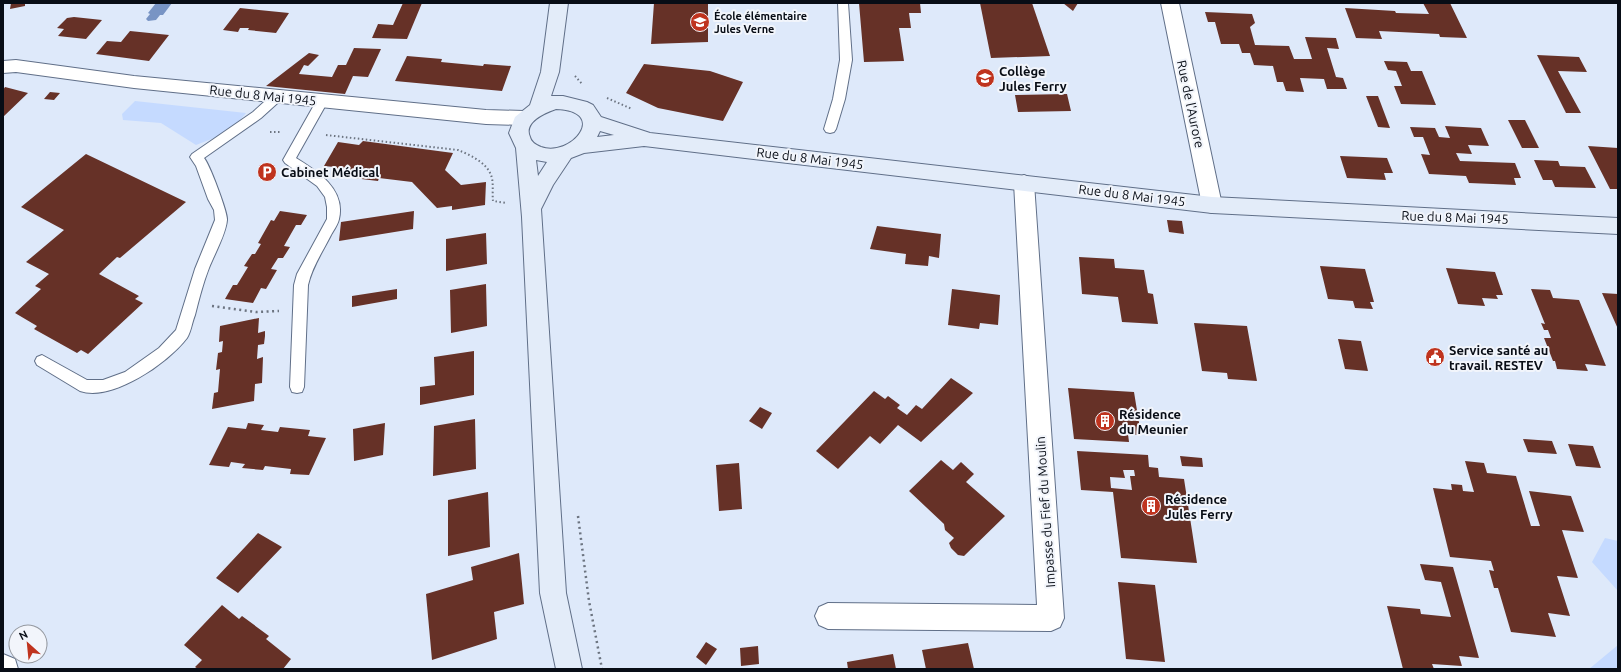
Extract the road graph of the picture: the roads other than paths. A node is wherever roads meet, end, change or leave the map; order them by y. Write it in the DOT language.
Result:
graph roads {
  1 [pos="558,3"];
  2 [pos="843,3"];
  3 [pos="1170,3"];
  4 [pos="3,67"];
  5 [pos="550,72"];
  6 [pos="278,96"];
  7 [pos="322,101"];
  8 [pos="569,102"];
  9 [pos="539,106"];
  10 [pos="524,118"];
  11 [pos="592,121"];
  12 [pos="830,129"];
  13 [pos="649,140"];
  14 [pos="525,147"];
  15 [pos="572,150"];
  16 [pos="1024,183"];
  17 [pos="1212,205"];
  18 [pos="531,209"];
  19 [pos="1618,226"];
  20 [pos="42,361"];
  21 [pos="296,387"];
  22 [pos="828,616"];
  23 [pos="569,669"];
  1 -- 5 [label="main road"];
  2 -- 12 [label="lane"];
  3 -- 17 [label="street, Rue de l'Aurore"];
  4 -- 6 [label="street, Rue du 8 Mai 1945"];
  5 -- 8 [label="main road"];
  5 -- 9 [label="main road"];
  6 -- 7 [label="street, Rue du 8 Mai 1945"];
  6 -- 20 [label="lane"];
  7 -- 10 [label="street, Rue du 8 Mai 1945"];
  7 -- 21 [label="lane"];
  8 -- 9 [label="main road"];
  8 -- 11 [label="main road"];
  9 -- 10 [label="main road"];
  10 -- 14 [label="main road"];
  11 -- 13 [label="main road, Rue du 8 Mai 1945"];
  11 -- 15 [label="main road"];
  13 -- 15 [label="main road, Rue du 8 Mai 1945"];
  13 -- 16 [label="main road, Rue du 8 Mai 1945"];
  14 -- 15 [label="main road"];
  14 -- 18 [label="main road"];
  15 -- 18 [label="main road"];
  16 -- 17 [label="main road, Rue du 8 Mai 1945"];
  16 -- 22 [label="street, Impasse du Fief du Moulin"];
  17 -- 19 [label="main road, Rue du 8 Mai 1945"];
  18 -- 23 [label="main road"];
}
